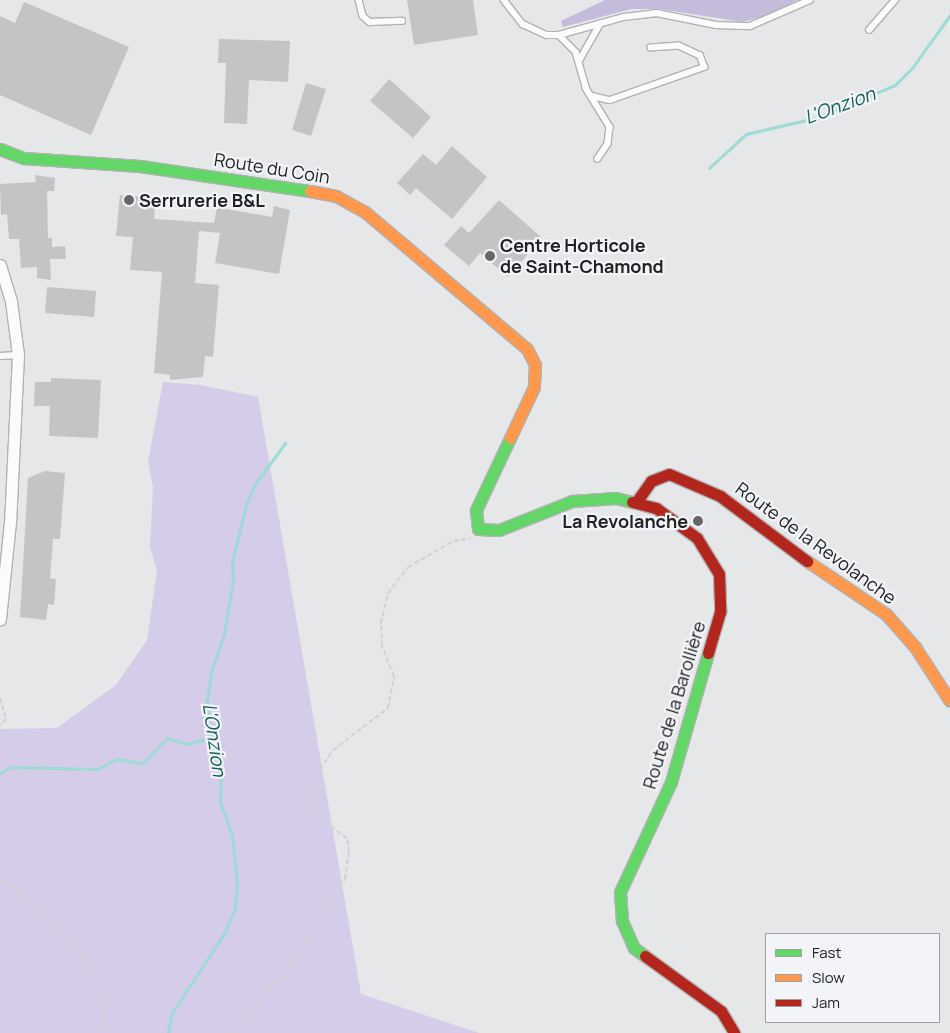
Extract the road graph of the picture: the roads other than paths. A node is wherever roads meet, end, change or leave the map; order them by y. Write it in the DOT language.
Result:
graph roads {
  1 [pos="358,0"];
  2 [pos="504,0"];
  3 [pos="810,0"];
  4 [pos="894,0"];
  5 [pos="402,22"];
  6 [pos="601,23"];
  7 [pos="869,30"];
  8 [pos="560,35"];
  9 [pos="651,48"];
  10 [pos="579,61"];
  11 [pos="592,96"];
  12 [pos="0,149"];
  13 [pos="598,159"];
  14 [pos="0,266"];
  15 [pos="18,355"];
  16 [pos="0,356"];
  17 [pos="638,502"];
  18 [pos="484,532"];
  19 [pos="1,600"];
  20 [pos="0,619"];
  21 [pos="950,700"];
  22 [pos="734,1033"];
  1 -- 5 [label="lane"];
  2 -- 8 [label="lane"];
  3 -- 6 [label="lane"];
  4 -- 7 [label="lane"];
  6 -- 8 [label="lane"];
  6 -- 10 [label="lane"];
  8 -- 10 [label="lane"];
  9 -- 11 [label="lane"];
  10 -- 11 [label="lane"];
  11 -- 13 [label="lane"];
  12 -- 18 [label="main road, Route du Coin"];
  14 -- 15 [label="street"];
  15 -- 16 [label="lane"];
  15 -- 19 [label="street"];
  17 -- 18 [label="main road, Route de la Barollière"];
  17 -- 21 [label="main road, Route de la Revolanche"];
  17 -- 22 [label="main road, Route de la Barollière"];
  19 -- 20 [label="street"];
}
